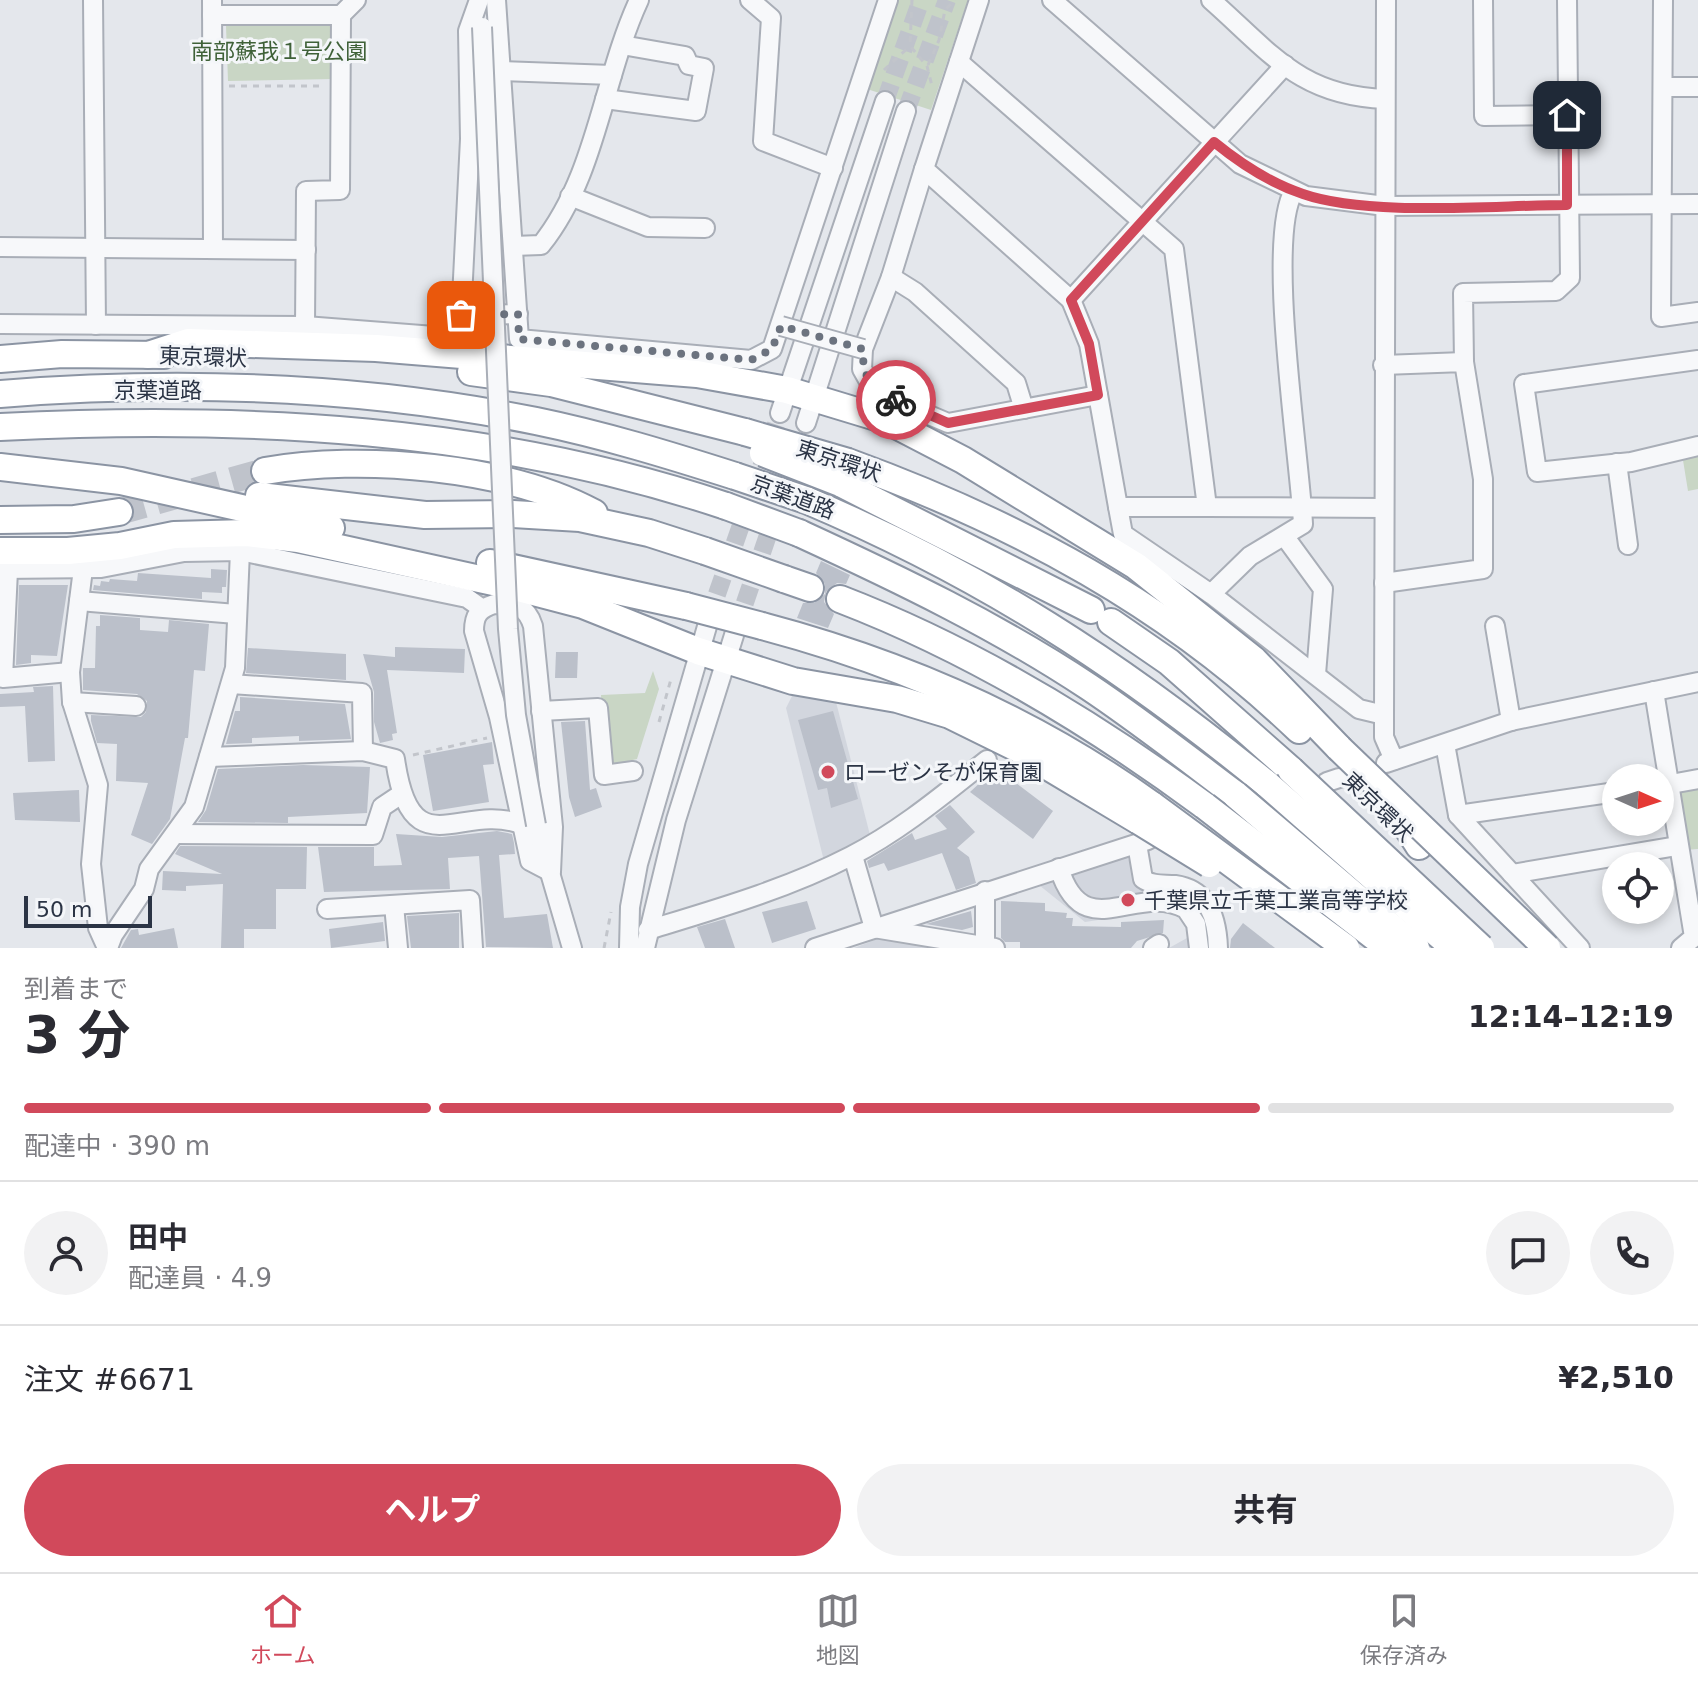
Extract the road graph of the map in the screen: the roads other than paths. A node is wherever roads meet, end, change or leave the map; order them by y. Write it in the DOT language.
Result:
graph roads {
  1 [pos="93,0"];
  2 [pos="356,0"];
  3 [pos="482,0"];
  4 [pos="496,0"];
  5 [pos="639,0"];
  6 [pos="750,0"];
  7 [pos="888,0"];
  8 [pos="979,0"];
  9 [pos="1052,0"];
  10 [pos="1211,0"];
  11 [pos="1386,0"];
  12 [pos="1483,0"];
  13 [pos="1567,0"];
  14 [pos="1663,0"];
  15 [pos="212,8"];
  16 [pos="341,15"];
  17 [pos="622,45"];
  18 [pos="959,62"];
  19 [pos="1285,65"];
  20 [pos="502,71"];
  21 [pos="612,75"];
  22 [pos="1663,87"];
  23 [pos="1698,87"];
  24 [pos="605,99"];
  25 [pos="1385,99"];
  26 [pos="885,101"];
  27 [pos="906,111"];
  28 [pos="1567,115"];
  29 [pos="1214,142"];
  30 [pos="833,168"];
  31 [pos="924,169"];
  32 [pos="1294,191"];
  33 [pos="570,196"];
  34 [pos="1663,204"];
  35 [pos="1698,204"];
  36 [pos="1567,205"];
  37 [pos="1385,206"];
  38 [pos="1140,223"];
  39 [pos="705,228"];
  40 [pos="513,246"];
  41 [pos="0,247"];
  42 [pos="213,248"];
  43 [pos="95,249"];
  44 [pos="306,250"];
  45 [pos="891,277"];
  46 [pos="1071,300"];
  47 [pos="1698,312"];
  48 [pos="518,314"];
  49 [pos="461,315"];
  50 [pos="0,324"];
  51 [pos="96,325"];
  52 [pos="305,326"];
  53 [pos="781,326"];
  54 [pos="0,341"];
  55 [pos="863,349"];
  56 [pos="62,354"];
  57 [pos="148,355"];
  58 [pos="0,359"];
  59 [pos="1698,360"];
  60 [pos="1464,362"];
  61 [pos="1383,365"];
  62 [pos="0,394"];
  63 [pos="1098,395"];
  64 [pos="814,398"];
  65 [pos="784,402"];
  66 [pos="1024,409"];
  67 [pos="806,423"];
  68 [pos="0,427"];
  69 [pos="1698,446"];
  70 [pos="1617,463"];
  71 [pos="0,467"];
  72 [pos="265,471"];
  73 [pos="844,472"];
  74 [pos="121,481"];
  75 [pos="1118,507"];
  76 [pos="1207,507"];
  77 [pos="1302,508"];
  78 [pos="1383,508"];
  79 [pos="119,512"];
  80 [pos="0,520"];
  81 [pos="614,524"];
  82 [pos="1285,537"];
  83 [pos="1628,545"];
  84 [pos="240,551"];
  85 [pos="3,563"];
  86 [pos="83,569"];
  87 [pos="1384,583"];
  88 [pos="810,588"];
  89 [pos="1211,594"];
  90 [pos="840,599"];
  91 [pos="79,601"];
  92 [pos="481,608"];
  93 [pos="236,614"];
  94 [pos="708,623"];
  95 [pos="1495,626"];
  96 [pos="735,632"];
  97 [pos="698,651"];
  98 [pos="726,659"];
  99 [pos="70,672"];
  100 [pos="1316,674"];
  101 [pos="1698,682"];
  102 [pos="231,684"];
  103 [pos="1654,691"];
  104 [pos="72,702"];
  105 [pos="136,706"];
  106 [pos="541,711"];
  107 [pos="1384,715"];
  108 [pos="1511,721"];
  109 [pos="1445,744"];
  110 [pos="363,751"];
  111 [pos="209,757"];
  112 [pos="987,760"];
  113 [pos="1662,764"];
  114 [pos="1334,767"];
  115 [pos="633,771"];
  116 [pos="1698,779"];
  117 [pos="1674,783"];
  118 [pos="1602,794"];
  119 [pos="400,795"];
  120 [pos="1389,798"];
  121 [pos="1458,815"];
  122 [pos="528,824"];
  123 [pos="1144,828"];
  124 [pos="1674,832"];
  125 [pos="176,834"];
  126 [pos="1419,846"];
  127 [pos="1677,846"];
  128 [pos="853,856"];
  129 [pos="1059,868"];
  130 [pos="551,872"];
  131 [pos="1512,874"];
  132 [pos="1457,880"];
  133 [pos="985,891"];
  134 [pos="1489,895"];
  135 [pos="394,905"];
  136 [pos="327,909"];
  137 [pos="874,928"];
  138 [pos="647,939"];
  139 [pos="990,946"];
  140 [pos="1326,946"];
  141 [pos="108,948"];
  142 [pos="398,948"];
  143 [pos="473,948"];
  144 [pos="572,948"];
  145 [pos="629,948"];
  146 [pos="815,948"];
  147 [pos="1199,948"];
  148 [pos="1218,948"];
  149 [pos="1346,948"];
  150 [pos="1389,948"];
  151 [pos="1416,948"];
  152 [pos="1454,948"];
  153 [pos="1481,948"];
  154 [pos="1524,948"];
  155 [pos="1547,948"];
  156 [pos="1580,948"];
  157 [pos="1681,948"];
  1 -- 43 [label="street"];
  2 -- 16 [label="street"];
  3 -- 49 [label="street"];
  3 -- 122 [label="street, bridge"];
  4 -- 20 [label="street"];
  5 -- 17 [label="street"];
  6 -- 30 [label="street"];
  7 -- 30 [label="street"];
  8 -- 18 [label="street"];
  9 -- 29 [label="street"];
  10 -- 19 [label="street"];
  11 -- 25 [label="street"];
  12 -- 28 [label="street"];
  13 -- 28 [label="street"];
  14 -- 22 [label="street"];
  15 -- 16 [label="street"];
  15 -- 42 [label="street"];
  16 -- 44 [label="street"];
  17 -- 21 [label="street"];
  17 -- 24 [label="street"];
  18 -- 31 [label="street"];
  18 -- 38 [label="street"];
  19 -- 25 [label="street"];
  19 -- 29 [label="street"];
  20 -- 21 [label="street"];
  20 -- 40 [label="street"];
  21 -- 24 [label="street"];
  22 -- 23 [label="street"];
  22 -- 34 [label="street"];
  24 -- 33 [label="street"];
  25 -- 37 [label="street"];
  26 -- 65 [label="street"];
  27 -- 64 [label="street"];
  28 -- 36 [label="street"];
  29 -- 32 [label="street"];
  29 -- 38 [label="street"];
  30 -- 53 [label="street"];
  31 -- 45 [label="street"];
  31 -- 46 [label="street"];
  32 -- 37 [label="street"];
  32 -- 77 [label="street"];
  33 -- 39 [label="street"];
  33 -- 40 [label="street"];
  34 -- 35 [label="street"];
  34 -- 36 [label="street"];
  34 -- 47 [label="street"];
  36 -- 37 [label="street"];
  36 -- 60 [label="street"];
  37 -- 61 [label="street"];
  38 -- 46 [label="street"];
  38 -- 76 [label="street"];
  40 -- 48 [label="street"];
  41 -- 43 [label="street"];
  42 -- 43 [label="street"];
  42 -- 44 [label="street"];
  43 -- 51 [label="street"];
  44 -- 52 [label="street"];
  45 -- 55 [label="street"];
  45 -- 66 [label="street"];
  46 -- 63 [label="street"];
  48 -- 49 [label="street"];
  48 -- 53 [label="street"];
  49 -- 52 [label="street"];
  50 -- 51 [label="street"];
  51 -- 52 [label="street"];
  53 -- 55 [label="street, bridge"];
  54 -- 56 [label="highway"];
  55 -- 66 [label="street"];
  56 -- 57 [label="highway, 東京環状"];
  56 -- 58 [label="highway, 東京環状"];
  57 -- 65 [label="highway"];
  57 -- 73 [label="highway, 東京環状, bridge"];
  59 -- 70 [label="street"];
  60 -- 61 [label="street"];
  60 -- 87 [label="street"];
  61 -- 78 [label="street"];
  62 -- 152 [label="highway, 京葉道路, bridge"];
  63 -- 66 [label="street"];
  63 -- 75 [label="street"];
  64 -- 65 [label="highway"];
  64 -- 67 [label="street"];
  64 -- 114 [label="highway"];
  68 -- 151 [label="highway, 京葉道路, bridge"];
  69 -- 70 [label="street"];
  70 -- 83 [label="street"];
  71 -- 74 [label="highway"];
  72 -- 81 [label="highway"];
  73 -- 114 [label="highway, 東京環状"];
  73 -- 153 [label="highway, bridge"];
  74 -- 81 [label="highway"];
  74 -- 123 [label="highway, bridge"];
  75 -- 76 [label="street"];
  75 -- 89 [label="street"];
  76 -- 77 [label="street"];
  77 -- 78 [label="street"];
  77 -- 82 [label="street"];
  78 -- 87 [label="street"];
  79 -- 80 [label="highway"];
  81 -- 88 [label="highway, bridge"];
  82 -- 89 [label="street"];
  82 -- 100 [label="street"];
  84 -- 86 [label="street"];
  84 -- 92 [label="street"];
  84 -- 93 [label="street"];
  85 -- 86 [label="street"];
  85 -- 97 [label="highway"];
  85 -- 99 [label="street"];
  86 -- 91 [label="street"];
  87 -- 107 [label="street"];
  89 -- 100 [label="street"];
  90 -- 150 [label="highway, bridge"];
  91 -- 93 [label="street"];
  91 -- 99 [label="street"];
  92 -- 106 [label="street"];
  92 -- 122 [label="street"];
  93 -- 102 [label="street"];
  94 -- 97 [label="street"];
  95 -- 108 [label="street"];
  96 -- 98 [label="street"];
  97 -- 98 [label="highway"];
  97 -- 145 [label="street"];
  98 -- 123 [label="highway"];
  98 -- 138 [label="street"];
  99 -- 104 [label="street"];
  100 -- 107 [label="street"];
  101 -- 103 [label="street"];
  102 -- 110 [label="street"];
  102 -- 111 [label="street"];
  103 -- 108 [label="street"];
  103 -- 113 [label="street"];
  104 -- 105 [label="street"];
  104 -- 141 [label="street"];
  106 -- 115 [label="street"];
  106 -- 130 [label="street"];
  107 -- 109 [label="street"];
  108 -- 109 [label="street"];
  109 -- 121 [label="street"];
  110 -- 111 [label="street"];
  110 -- 119 [label="street"];
  111 -- 125 [label="street"];
  112 -- 128 [label="street"];
  114 -- 120 [label="highway, bridge"];
  114 -- 126 [label="highway, 東京環状"];
  116 -- 117 [label="street"];
  118 -- 121 [label="street"];
  119 -- 122 [label="street"];
  119 -- 125 [label="street"];
  120 -- 126 [label="highway"];
  120 -- 134 [label="highway, bridge"];
  121 -- 131 [label="street"];
  122 -- 130 [label="street"];
  123 -- 129 [label="street"];
  123 -- 140 [label="highway, bridge"];
  123 -- 148 [label="street"];
  123 -- 149 [label="highway, bridge"];
  124 -- 127 [label="street"];
  125 -- 141 [label="street"];
  126 -- 132 [label="highway, 東京環状"];
  127 -- 131 [label="street"];
  127 -- 157 [label="street"];
  128 -- 137 [label="street"];
  128 -- 138 [label="street"];
  129 -- 133 [label="street"];
  129 -- 147 [label="street"];
  130 -- 144 [label="street"];
  131 -- 156 [label="street"];
  132 -- 134 [label="highway"];
  132 -- 154 [label="highway, 東京環状"];
  133 -- 137 [label="street"];
  133 -- 139 [label="street"];
  134 -- 155 [label="highway, bridge"];
  135 -- 136 [label="street"];
  135 -- 142 [label="street"];
  135 -- 143 [label="street"];
  137 -- 139 [label="street"];
  137 -- 146 [label="street"];
}
